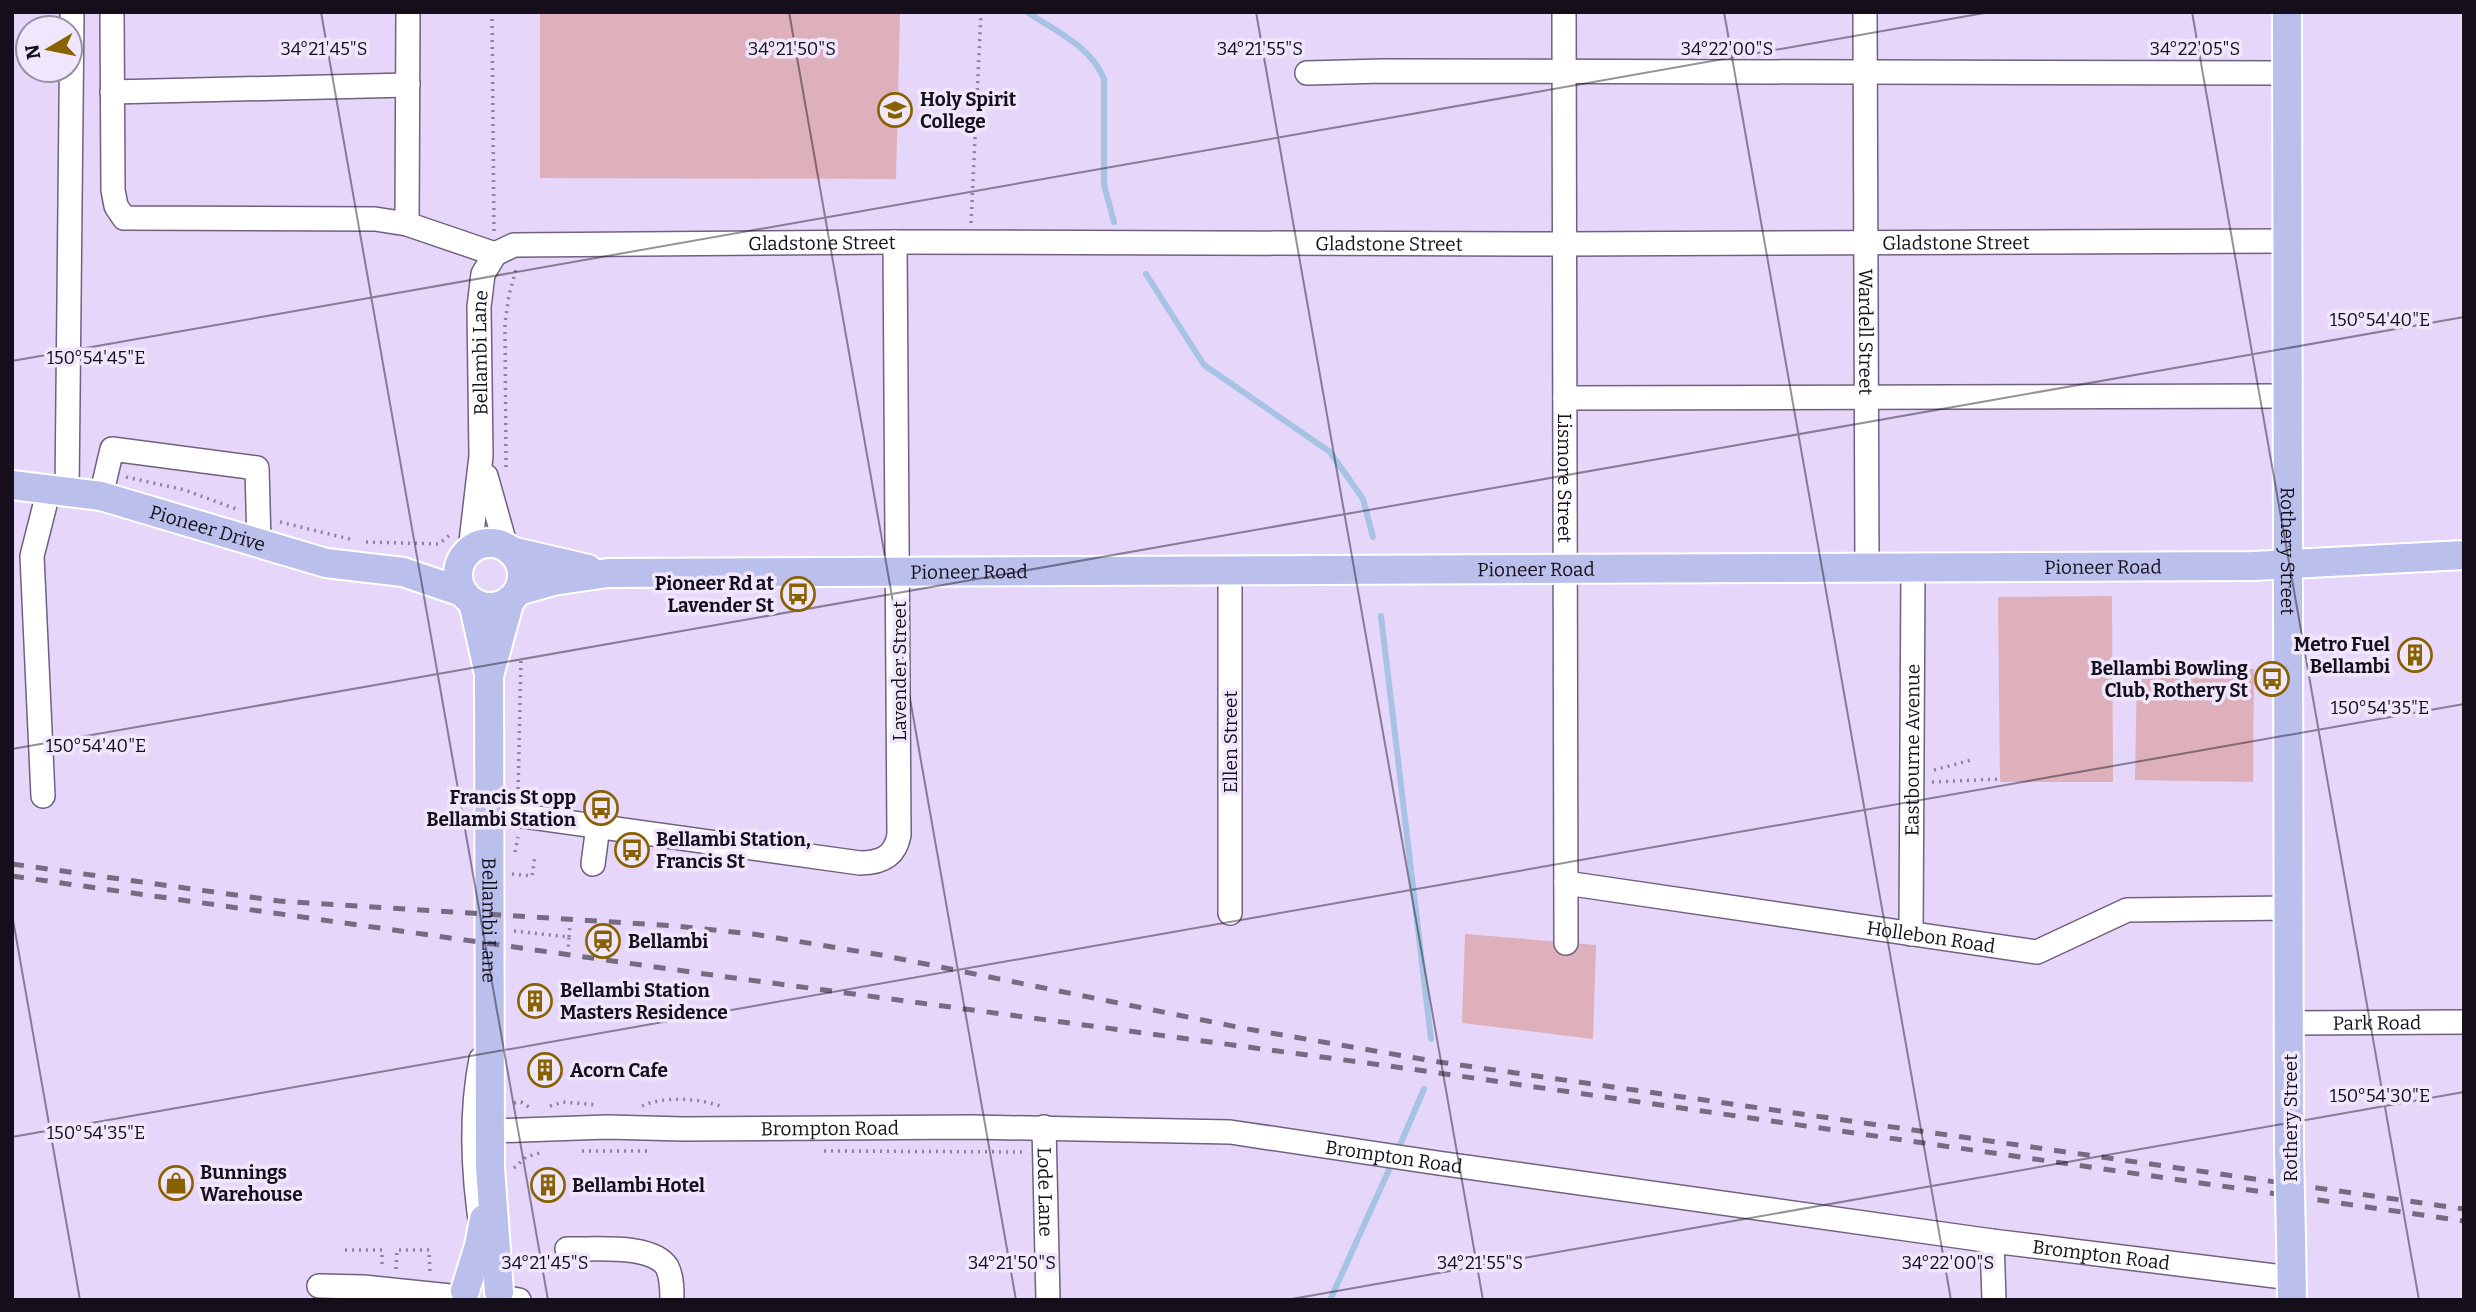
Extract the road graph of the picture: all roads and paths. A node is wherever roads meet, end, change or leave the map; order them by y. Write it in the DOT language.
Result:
graph roads {
  1 [pos="72,12"];
  2 [pos="112,12"];
  3 [pos="408,12"];
  4 [pos="492,12"];
  5 [pos="981,12"];
  6 [pos="1564,12"];
  7 [pos="1865,12"];
  8 [pos="2287,12"];
  9 [pos="1564,72"];
  10 [pos="1865,72"];
  11 [pos="1307,73"];
  12 [pos="2287,73"];
  13 [pos="408,85"];
  14 [pos="112,92"];
  15 [pos="407,224"];
  16 [pos="971,227"];
  17 [pos="2287,240"];
  18 [pos="895,242"];
  19 [pos="1866,242"];
  20 [pos="1564,244"];
  21 [pos="495,254"];
  22 [pos="2287,396"];
  23 [pos="1866,397"];
  24 [pos="1565,398"];
  25 [pos="481,456"];
  26 [pos="506,474"];
  27 [pos="12,485"];
  28 [pos="58,491"];
  29 [pos="101,496"];
  30 [pos="259,543"];
  31 [pos="509,549"];
  32 [pos="467,552"];
  33 [pos="2464,555"];
  34 [pos="2287,566"];
  35 [pos="1867,568"];
  36 [pos="1913,568"];
  37 [pos="1565,569"];
  38 [pos="1230,570"];
  39 [pos="403,572"];
  40 [pos="898,572"];
  41 [pos="608,573"];
  42 [pos="514,595"];
  43 [pos="468,597"];
  44 [pos="521,656"];
  45 [pos="489,674"];
  46 [pos="1971,760"];
  47 [pos="1931,771"];
  48 [pos="2000,779"];
  49 [pos="1932,782"];
  50 [pos="43,796"];
  51 [pos="518,800"];
  52 [pos="488,811"];
  53 [pos="598,826"];
  54 [pos="535,856"];
  55 [pos="593,864"];
  56 [pos="511,873"];
  57 [pos="1566,883"];
  58 [pos="2288,908"];
  59 [pos="1230,913"];
  60 [pos="570,924"];
  61 [pos="508,930"];
  62 [pos="1911,934"];
  63 [pos="569,937"];
  64 [pos="1566,943"];
  65 [pos="568,950"];
  66 [pos="489,1017"];
  67 [pos="2464,1022"];
  68 [pos="2289,1023"];
  69 [pos="1044,1127"];
  70 [pos="490,1131"];
  71 [pos="490,1167"];
  72 [pos="482,1233"];
  73 [pos="1992,1241"];
  74 [pos="567,1249"];
  75 [pos="345,1250"];
  76 [pos="383,1273"];
  77 [pos="396,1277"];
  78 [pos="430,1281"];
  79 [pos="2291,1289"];
  80 [pos="461,1296"];
  81 [pos="506,1297"];
  82 [pos="367,1300"];
  83 [pos="672,1300"];
  84 [pos="1048,1300"];
  85 [pos="1994,1300"];
  1 -- 28 [label="street"];
  2 -- 14 [label="street"];
  3 -- 13 [label="street"];
  4 -- 21 [label="path"];
  5 -- 16 [label="path"];
  6 -- 9 [label="street, Lismore Street"];
  7 -- 10 [label="street, Wardell Street"];
  8 -- 12 [label="main road, Rothery Street"];
  9 -- 10 [label="street"];
  9 -- 11 [label="street"];
  9 -- 20 [label="street, Lismore Street"];
  10 -- 12 [label="street"];
  10 -- 19 [label="street, Wardell Street"];
  12 -- 17 [label="main road, Rothery Street"];
  13 -- 14 [label="street"];
  13 -- 15 [label="street"];
  14 -- 15 [label="street"];
  15 -- 21 [label="street"];
  17 -- 19 [label="street, Gladstone Street"];
  17 -- 22 [label="main road, Rothery Street"];
  18 -- 20 [label="street, Gladstone Street"];
  18 -- 21 [label="street, Gladstone Street"];
  18 -- 40 [label="street, Lavender Street"];
  19 -- 20 [label="street, Gladstone Street"];
  19 -- 23 [label="street, Wardell Street"];
  20 -- 24 [label="street, Lismore Street"];
  21 -- 25 [label="street, Bellambi Lane"];
  21 -- 26 [label="path"];
  22 -- 23 [label="street"];
  22 -- 34 [label="main road, Rothery Street"];
  23 -- 24 [label="street"];
  23 -- 35 [label="street, Wardell Street"];
  24 -- 37 [label="street, Lismore Street"];
  25 -- 31 [label="street, Bellambi Lane"];
  25 -- 32 [label="street, Bellambi Lane"];
  27 -- 28 [label="main road, Pioneer Drive"];
  28 -- 29 [label="main road, Pioneer Drive"];
  28 -- 50 [label="street"];
  29 -- 30 [label="main road, Pioneer Drive"];
  29 -- 30 [label="street"];
  30 -- 39 [label="main road, Pioneer Drive"];
  31 -- 32 [label="main road, Pioneer Road"];
  31 -- 41 [label="main road, Pioneer Road"];
  31 -- 42 [label="main road"];
  32 -- 39 [label="main road, Pioneer Drive"];
  32 -- 43 [label="main road"];
  33 -- 34 [label="main road, Pioneer Road"];
  34 -- 36 [label="main road, Pioneer Road"];
  34 -- 58 [label="main road, Rothery Street"];
  35 -- 36 [label="main road, Pioneer Road"];
  35 -- 37 [label="main road, Pioneer Road"];
  36 -- 62 [label="street, Eastbourne Avenue"];
  37 -- 38 [label="main road, Pioneer Road"];
  37 -- 57 [label="street, Lismore Street"];
  38 -- 40 [label="main road, Pioneer Road"];
  38 -- 59 [label="street, Ellen Street"];
  39 -- 43 [label="main road, Pioneer Drive"];
  40 -- 41 [label="main road, Pioneer Road"];
  40 -- 53 [label="street, Lavender Street"];
  41 -- 42 [label="main road, Pioneer Road"];
  42 -- 43 [label="main road, Pioneer Road"];
  42 -- 45 [label="main road, Bellambi Lane"];
  43 -- 45 [label="main road, Bellambi Lane"];
  44 -- 51 [label="path"];
  45 -- 52 [label="main road, Bellambi Lane"];
  46 -- 47 [label="path"];
  48 -- 49 [label="path"];
  52 -- 53 [label="street"];
  52 -- 66 [label="main road, Bellambi Lane"];
  53 -- 55 [label="street"];
  54 -- 56 [label="path"];
  57 -- 62 [label="street, Hollebon Road"];
  57 -- 64 [label="street, Lismore Street"];
  58 -- 62 [label="street, Hollebon Road"];
  58 -- 68 [label="main road, Rothery Street"];
  60 -- 63 [label="path"];
  61 -- 63 [label="path"];
  63 -- 65 [label="path"];
  66 -- 70 [label="main road, Bellambi Lane"];
  66 -- 72 [label="street"];
  67 -- 68 [label="street, Park Road"];
  68 -- 79 [label="main road, Rothery Street, bridge"];
  69 -- 70 [label="street, Brompton Road"];
  69 -- 73 [label="street, Brompton Road"];
  69 -- 84 [label="street, Lode Lane"];
  70 -- 71 [label="main road, Bellambi Lane"];
  71 -- 72 [label="main road"];
  71 -- 81 [label="main road"];
  72 -- 80 [label="main road"];
  73 -- 79 [label="street, Brompton Road"];
  73 -- 85 [label="street"];
  74 -- 83 [label="street"];
  75 -- 76 [label="path"];
  77 -- 78 [label="path"];
  80 -- 81 [label="main road"];
  80 -- 82 [label="street"];
}
